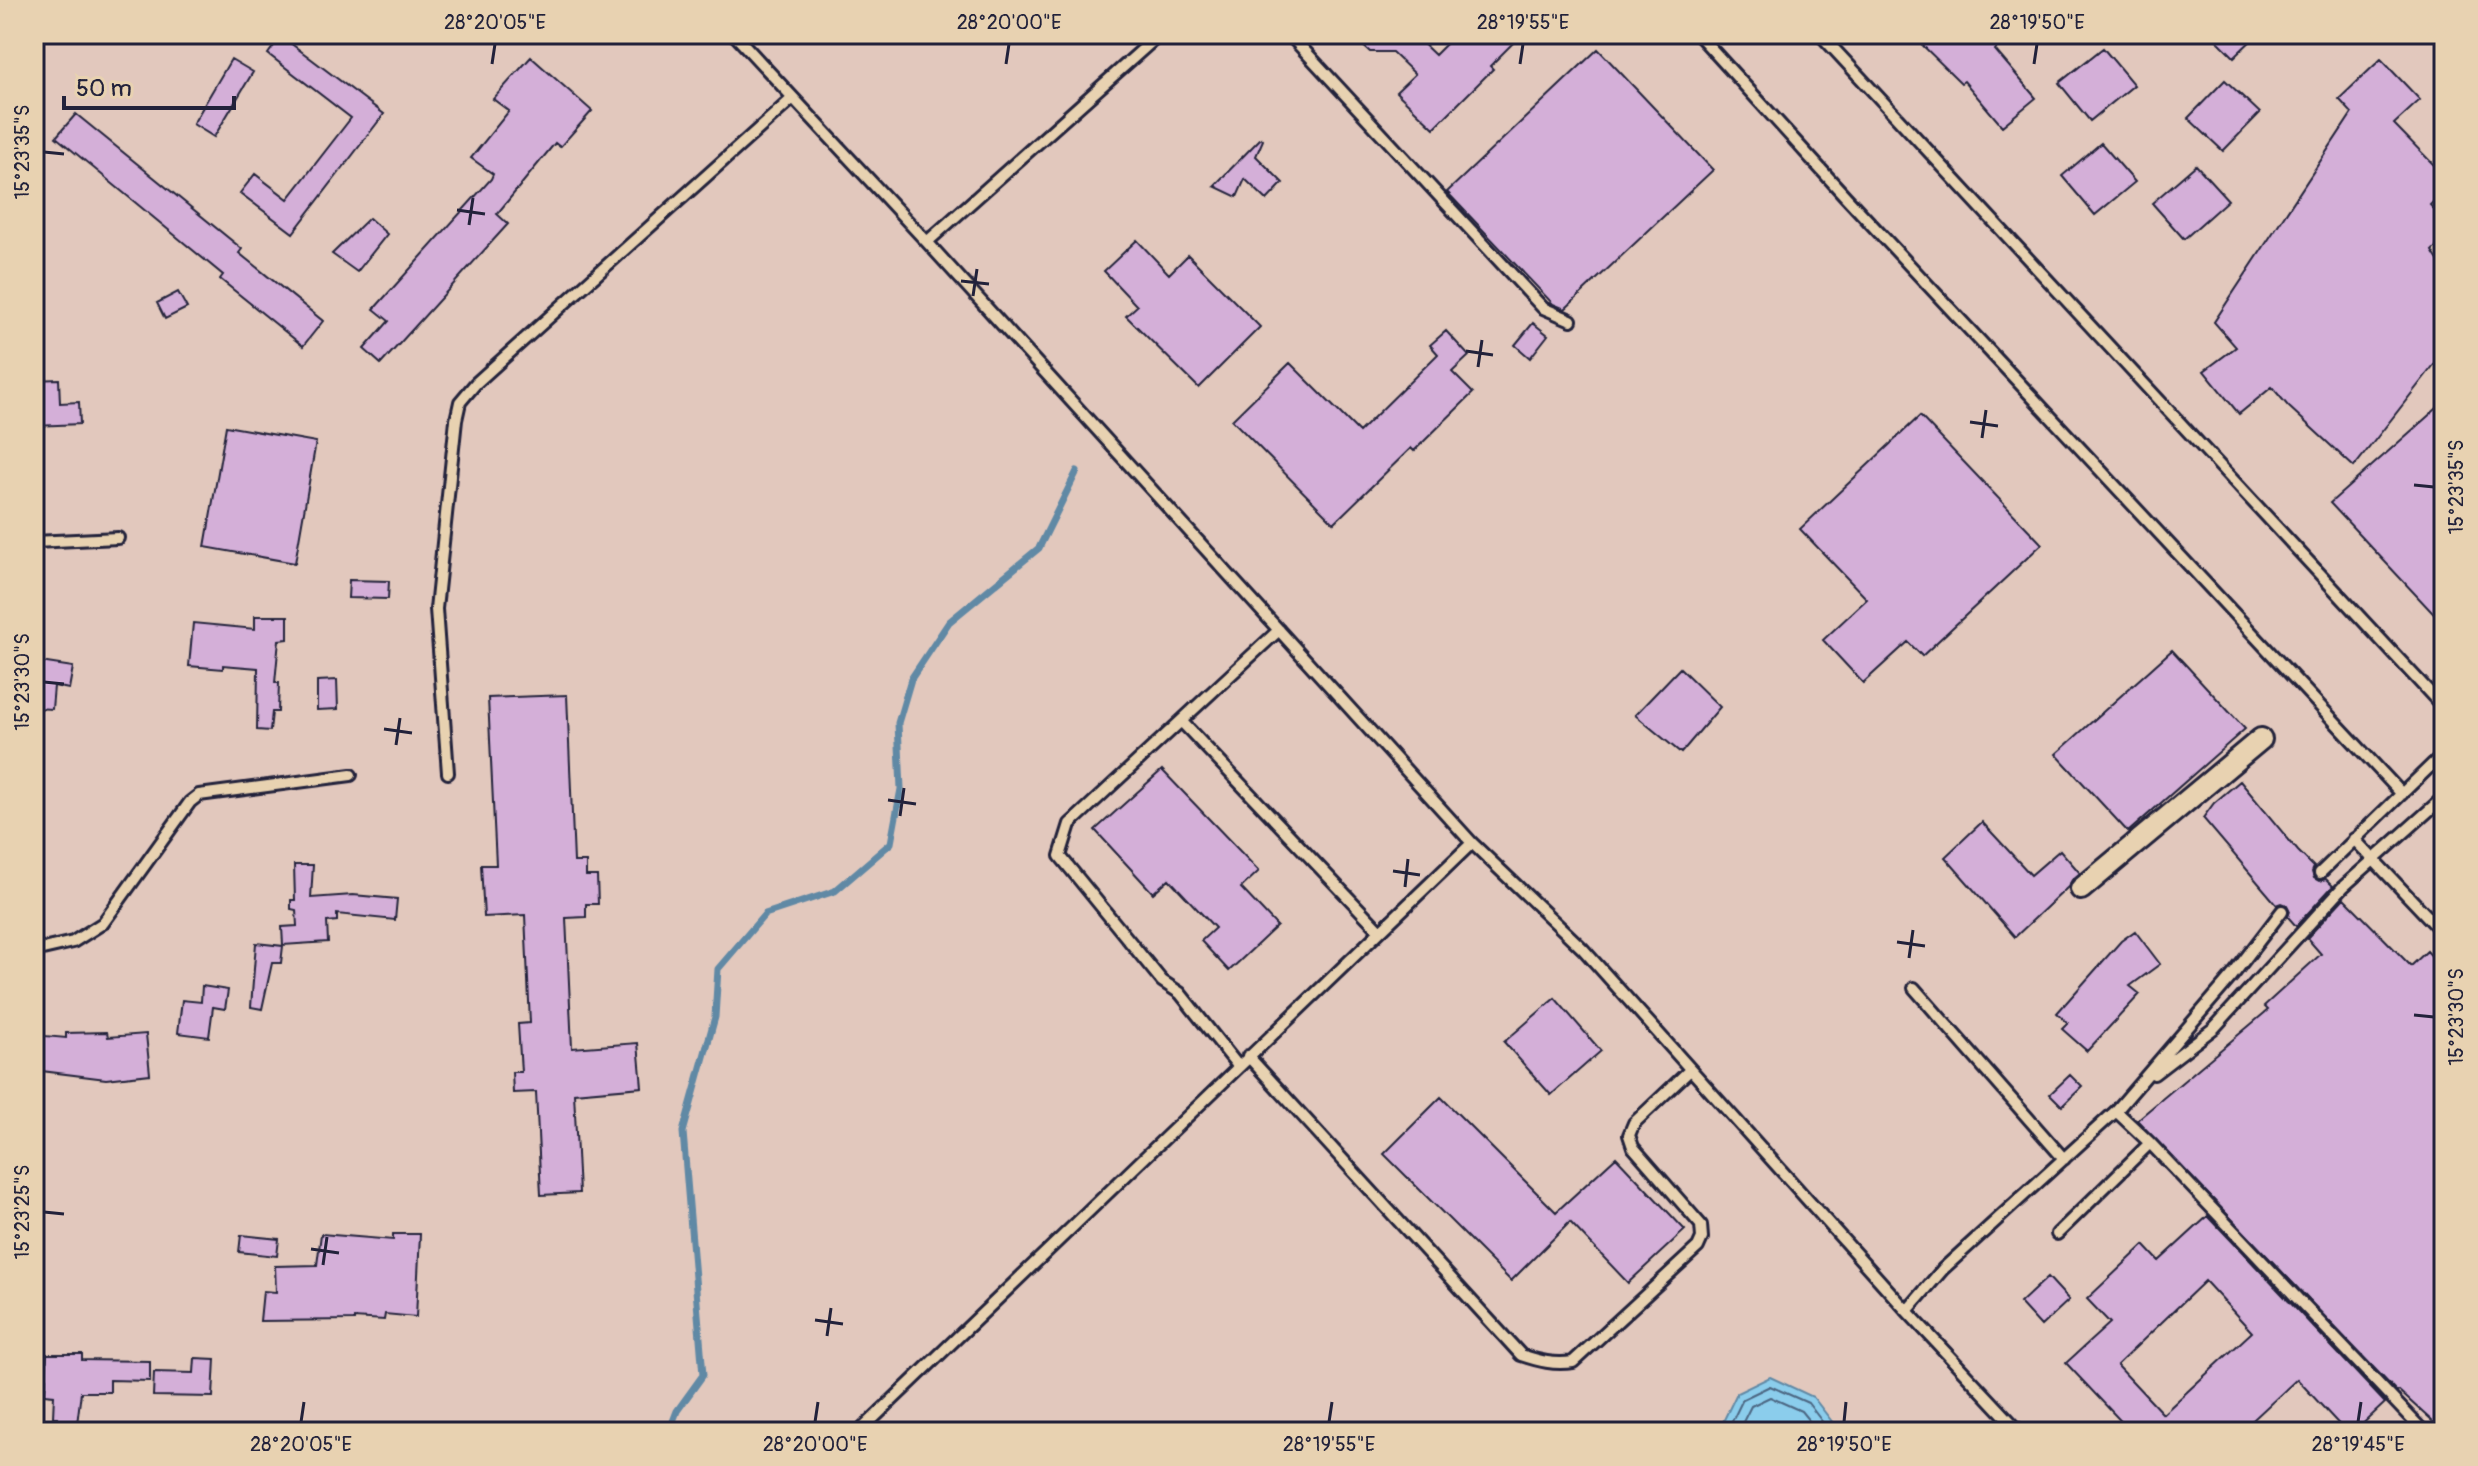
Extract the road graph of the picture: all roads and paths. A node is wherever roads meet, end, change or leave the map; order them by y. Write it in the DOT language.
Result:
graph roads {
  1 [pos="734,34"];
  2 [pos="1160,34"];
  3 [pos="1289,34"];
  4 [pos="1698,34"];
  5 [pos="1820,34"];
  6 [pos="793,98"];
  7 [pos="927,242"];
  8 [pos="1571,320"];
  9 [pos="118,538"];
  10 [pos="34,542"];
  11 [pos="1279,630"];
  12 [pos="2444,708"];
  13 [pos="1181,721"];
  14 [pos="2261,739"];
  15 [pos="2444,753"];
  16 [pos="448,773"];
  17 [pos="351,775"];
  18 [pos="2402,794"];
  19 [pos="2444,797"];
  20 [pos="2354,839"];
  21 [pos="1472,843"];
  22 [pos="2373,858"];
  23 [pos="2320,873"];
  24 [pos="2081,889"];
  25 [pos="2282,911"];
  26 [pos="1380,931"];
  27 [pos="2444,934"];
  28 [pos="34,951"];
  29 [pos="1914,988"];
  30 [pos="1248,1056"];
  31 [pos="1238,1066"];
  32 [pos="1690,1070"];
  33 [pos="2137,1087"];
  34 [pos="2116,1111"];
  35 [pos="2150,1143"];
  36 [pos="2064,1159"];
  37 [pos="2057,1234"];
  38 [pos="1907,1311"];
  39 [pos="859,1432"];
  40 [pos="2020,1432"];
  41 [pos="2424,1432"];
  1 -- 6 [label="lane"];
  2 -- 7 [label="lane"];
  3 -- 8 [label="lane"];
  4 -- 18 [label="lane"];
  5 -- 12 [label="lane"];
  6 -- 7 [label="lane"];
  6 -- 16 [label="lane"];
  7 -- 11 [label="lane"];
  9 -- 10 [label="lane"];
  11 -- 13 [label="lane"];
  11 -- 21 [label="lane"];
  13 -- 26 [label="lane"];
  13 -- 31 [label="lane"];
  14 -- 24 [label="street"];
  15 -- 18 [label="lane"];
  17 -- 28 [label="lane"];
  18 -- 20 [label="lane"];
  19 -- 22 [label="lane"];
  20 -- 22 [label="lane"];
  20 -- 23 [label="lane"];
  21 -- 26 [label="lane"];
  21 -- 32 [label="lane"];
  22 -- 27 [label="lane"];
  22 -- 33 [label="lane"];
  25 -- 33 [label="lane"];
  26 -- 30 [label="lane"];
  29 -- 36 [label="lane"];
  30 -- 31 [label="lane"];
  30 -- 32 [label="lane"];
  31 -- 39 [label="lane"];
  32 -- 38 [label="lane"];
  33 -- 34 [label="lane"];
  34 -- 35 [label="lane"];
  34 -- 36 [label="lane"];
  35 -- 37 [label="lane"];
  35 -- 41 [label="lane"];
  36 -- 38 [label="lane"];
  38 -- 40 [label="lane"];
}
